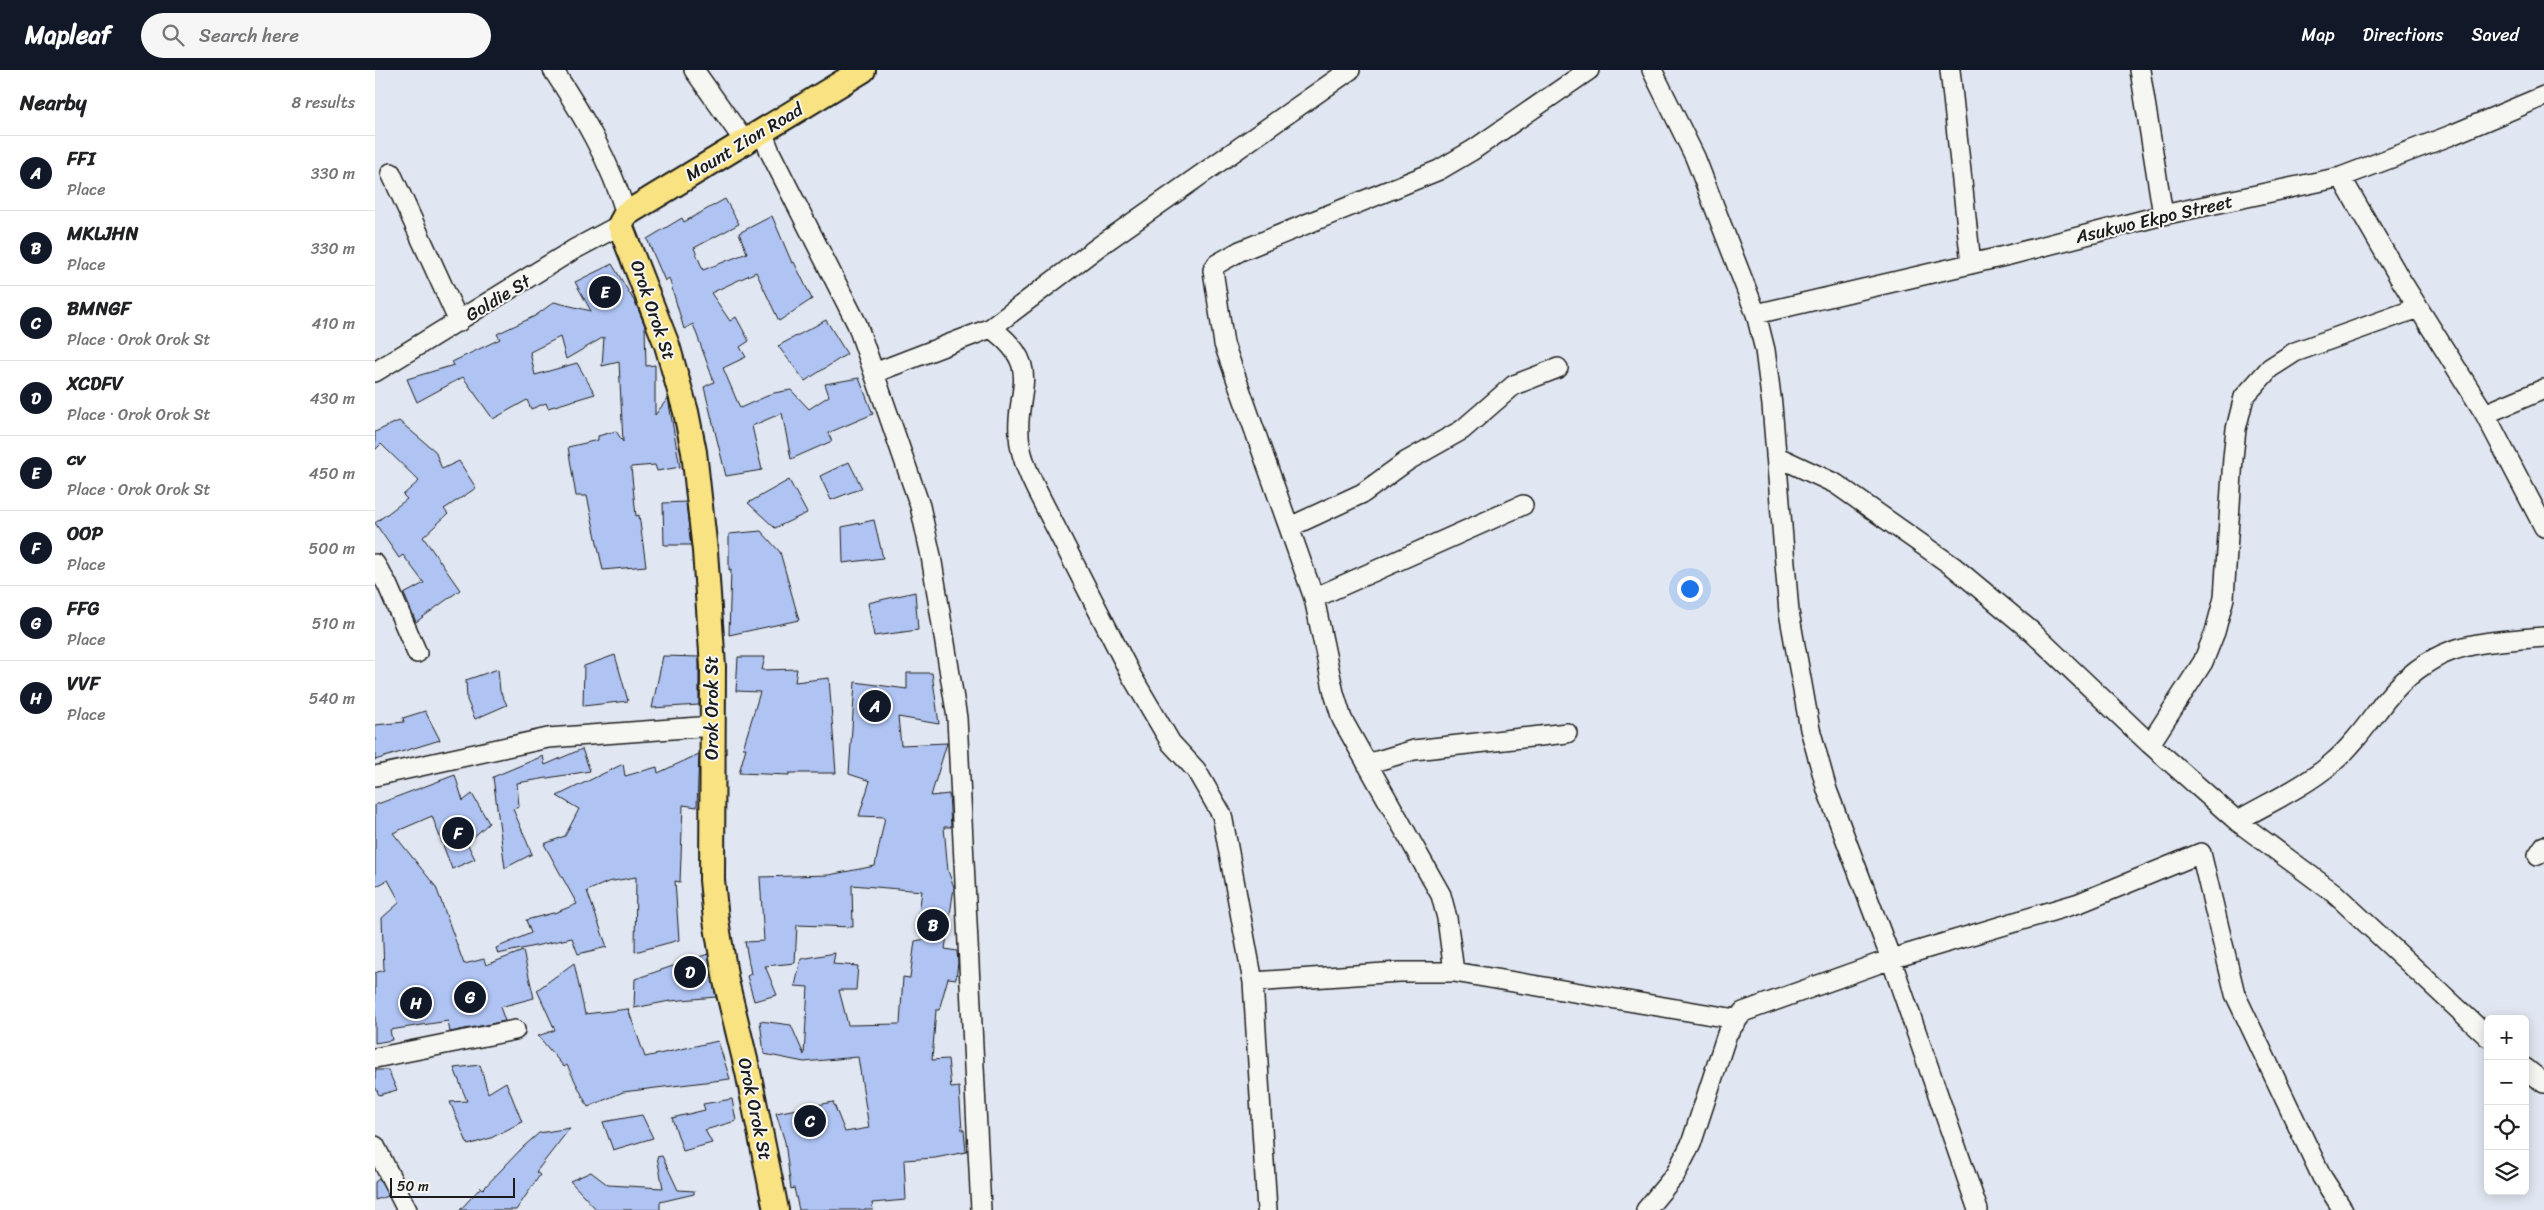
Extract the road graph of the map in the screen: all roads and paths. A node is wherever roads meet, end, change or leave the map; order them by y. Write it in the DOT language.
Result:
graph roads {
  1 [pos="553,70"];
  2 [pos="694,70"];
  3 [pos="863,70"];
  4 [pos="1350,70"];
  5 [pos="1589,70"];
  6 [pos="1652,70"];
  7 [pos="1950,70"];
  8 [pos="2140,70"];
  9 [pos="2544,96"];
  10 [pos="754,136"];
  11 [pos="391,173"];
  12 [pos="2341,177"];
  13 [pos="2163,215"];
  14 [pos="623,219"];
  15 [pos="1971,264"];
  16 [pos="2418,308"];
  17 [pos="1756,314"];
  18 [pos="459,322"];
  19 [pos="991,328"];
  20 [pos="1558,368"];
  21 [pos="375,372"];
  22 [pos="874,373"];
  23 [pos="2544,389"];
  24 [pos="2485,414"];
  25 [pos="1777,456"];
  26 [pos="1523,506"];
  27 [pos="2539,508"];
  28 [pos="1290,527"];
  29 [pos="2544,527"];
  30 [pos="375,564"];
  31 [pos="1314,598"];
  32 [pos="2544,637"];
  33 [pos="417,653"];
  34 [pos="713,726"];
  35 [pos="1567,733"];
  36 [pos="2150,744"];
  37 [pos="1367,764"];
  38 [pos="375,776"];
  39 [pos="2237,820"];
  40 [pos="1891,959"];
  41 [pos="1454,972"];
  42 [pos="1253,982"];
  43 [pos="1735,1019"];
  44 [pos="515,1030"];
  45 [pos="2484,1033"];
  46 [pos="375,1058"];
  47 [pos="2529,1071"];
  48 [pos="2544,1083"];
  49 [pos="375,1146"];
  50 [pos="407,1210"];
  51 [pos="776,1210"];
  52 [pos="981,1210"];
  53 [pos="1267,1210"];
  54 [pos="1646,1210"];
  55 [pos="1978,1210"];
  56 [pos="2343,1210"];
  1 -- 14 [label="street"];
  2 -- 10 [label="street"];
  3 -- 10 [label="main road, Mount Zion Road"];
  4 -- 19 [label="street"];
  5 -- 28 [label="street"];
  6 -- 17 [label="street"];
  7 -- 15 [label="street"];
  8 -- 13 [label="street"];
  9 -- 12 [label="street, Asukwo Ekpo Street"];
  10 -- 14 [label="main road, Mount Zion Road"];
  10 -- 22 [label="street"];
  11 -- 18 [label="street"];
  12 -- 13 [label="street, Asukwo Ekpo Street"];
  12 -- 16 [label="street"];
  13 -- 15 [label="street, Asukwo Ekpo Street"];
  14 -- 18 [label="street, Goldie St"];
  14 -- 34 [label="main road, Orok Orok St"];
  15 -- 17 [label="street, Asukwo Ekpo Street"];
  16 -- 24 [label="street"];
  16 -- 36 [label="street"];
  17 -- 25 [label="street"];
  18 -- 21 [label="street, Goldie St"];
  19 -- 22 [label="street"];
  19 -- 42 [label="street"];
  20 -- 28 [label="street"];
  22 -- 52 [label="street"];
  23 -- 24 [label="street"];
  24 -- 27 [label="street"];
  25 -- 36 [label="street"];
  25 -- 40 [label="street"];
  26 -- 31 [label="street"];
  27 -- 29 [label="street"];
  28 -- 31 [label="street"];
  30 -- 33 [label="street"];
  31 -- 37 [label="street"];
  32 -- 39 [label="street"];
  34 -- 38 [label="street"];
  34 -- 51 [label="main road, Orok Orok St"];
  35 -- 37 [label="street"];
  36 -- 39 [label="street"];
  37 -- 41 [label="street"];
  39 -- 45 [label="street"];
  40 -- 43 [label="street"];
  40 -- 55 [label="street"];
  40 -- 56 [label="street"];
  41 -- 42 [label="street"];
  41 -- 43 [label="street"];
  42 -- 53 [label="street"];
  43 -- 54 [label="street"];
  44 -- 46 [label="street"];
  47 -- 48 [label="street"];
  49 -- 50 [label="street"];
}
